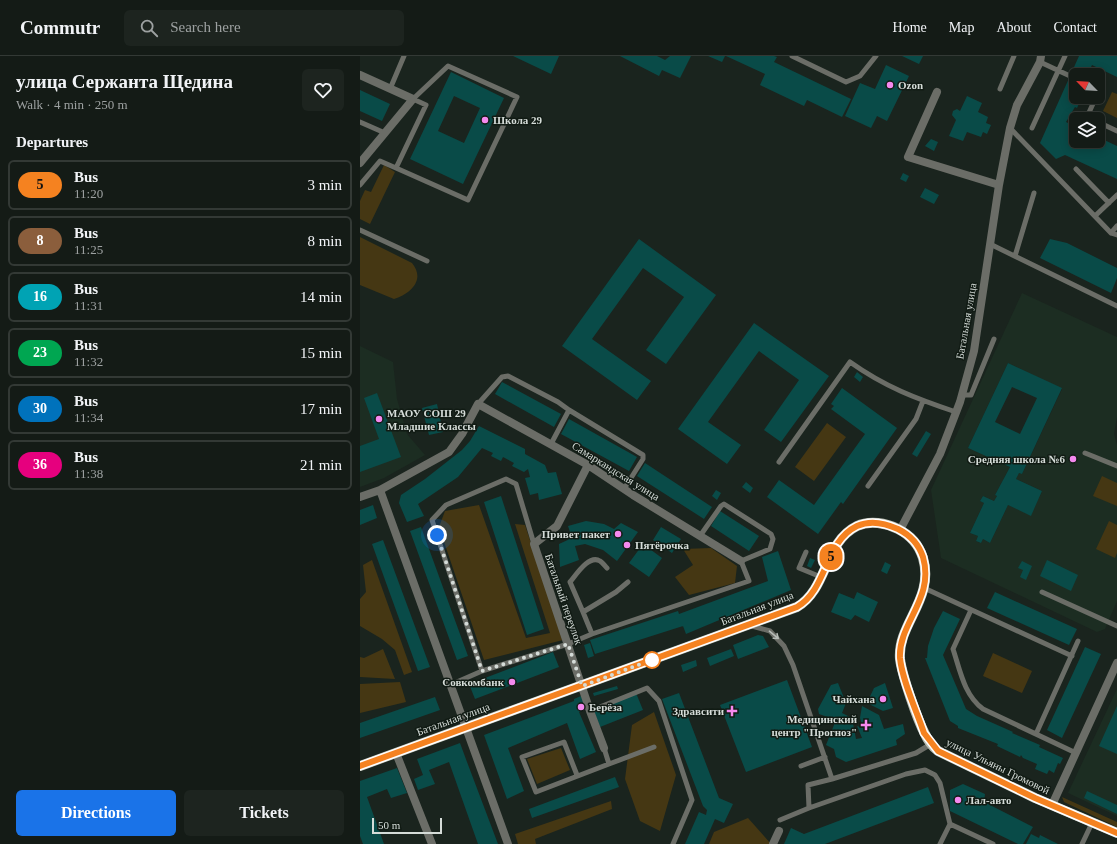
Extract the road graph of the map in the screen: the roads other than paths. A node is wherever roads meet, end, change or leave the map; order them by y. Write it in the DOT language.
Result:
graph roads {
  1 [pos="404,56"];
  2 [pos="795,56"];
  3 [pos="876,56"];
  4 [pos="1014,56"];
  5 [pos="1065,56"];
  6 [pos="1041,59"];
  7 [pos="1058,70"];
  8 [pos="360,75"];
  9 [pos="1069,76"];
  10 [pos="390,89"];
  11 [pos="1000,89"];
  12 [pos="937,92"];
  13 [pos="413,99"];
  14 [pos="360,122"];
  15 [pos="1105,125"];
  16 [pos="1010,128"];
  17 [pos="1032,128"];
  18 [pos="1117,131"];
  19 [pos="384,133"];
  20 [pos="360,163"];
  21 [pos="396,168"];
  22 [pos="1076,169"];
  23 [pos="360,185"];
  24 [pos="999,185"];
  25 [pos="1034,193"];
  26 [pos="1117,195"];
  27 [pos="1109,203"];
  28 [pos="1095,216"];
  29 [pos="1117,226"];
  30 [pos="360,230"];
  31 [pos="1111,233"];
  32 [pos="1117,236"];
  33 [pos="990,244"];
  34 [pos="1015,256"];
  35 [pos="427,261"];
  36 [pos="1117,306"];
  37 [pos="994,339"];
  38 [pos="962,395"];
  39 [pos="923,401"];
  40 [pos="478,404"];
  41 [pos="569,410"];
  42 [pos="956,412"];
  43 [pos="551,444"];
  44 [pos="1085,453"];
  45 [pos="779,462"];
  46 [pos="588,465"];
  47 [pos="1117,466"];
  48 [pos="868,486"];
  49 [pos="624,489"];
  50 [pos="380,490"];
  51 [pos="360,497"];
  52 [pos="900,530"];
  53 [pos="700,536"];
  54 [pos="534,544"];
  55 [pos="806,552"];
  56 [pos="741,561"];
  57 [pos="607,568"];
  58 [pos="821,577"];
  59 [pos="628,582"];
  60 [pos="924,588"];
  61 [pos="1042,592"];
  62 [pos="971,610"];
  63 [pos="583,612"];
  64 [pos="747,625"];
  65 [pos="1117,626"];
  66 [pos="592,634"];
  67 [pos="1078,641"];
  68 [pos="568,644"];
  69 [pos="1072,656"];
  70 [pos="1117,663"];
  71 [pos="482,671"];
  72 [pos="450,685"];
  73 [pos="582,686"];
  74 [pos="590,711"];
  75 [pos="464,728"];
  76 [pos="1036,734"];
  77 [pos="931,744"];
  78 [pos="654,747"];
  79 [pos="604,748"];
  80 [pos="396,753"];
  81 [pos="1076,753"];
  82 [pos="825,757"];
  83 [pos="609,764"];
  84 [pos="360,766"];
  85 [pos="801,766"];
  86 [pos="577,775"];
  87 [pos="832,779"];
  88 [pos="1052,805"];
  89 [pos="809,808"];
  90 [pos="780,820"];
  91 [pos="1092,822"];
  92 [pos="950,824"];
  93 [pos="779,831"];
  94 [pos="1117,834"];
  95 [pos="432,844"];
  96 [pos="508,844"];
  97 [pos="673,844"];
  98 [pos="773,844"];
  99 [pos="940,844"];
  100 [pos="994,844"];
  101 [pos="1082,844"];
  1 -- 10 [label="lane"];
  2 -- 3 [label="lane"];
  4 -- 11 [label="lane"];
  5 -- 7 [label="lane"];
  6 -- 7 [label="lane"];
  6 -- 16 [label="street, Батальная улица"];
  7 -- 9 [label="lane"];
  7 -- 17 [label="lane"];
  8 -- 10 [label="street"];
  10 -- 13 [label="street"];
  12 -- 24 [label="street"];
  13 -- 19 [label="street"];
  13 -- 21 [label="lane"];
  13 -- 21 [label="lane"];
  14 -- 19 [label="lane"];
  15 -- 18 [label="lane"];
  16 -- 24 [label="street, Батальная улица"];
  16 -- 28 [label="lane"];
  19 -- 20 [label="street"];
  21 -- 23 [label="lane"];
  22 -- 27 [label="lane"];
  24 -- 33 [label="street, Батальная улица"];
  25 -- 34 [label="lane"];
  26 -- 27 [label="lane"];
  27 -- 28 [label="lane"];
  28 -- 31 [label="lane"];
  29 -- 31 [label="lane"];
  30 -- 35 [label="lane"];
  31 -- 32 [label="lane"];
  33 -- 34 [label="lane"];
  33 -- 38 [label="street, Батальная улица"];
  34 -- 36 [label="lane"];
  37 -- 38 [label="lane"];
  38 -- 42 [label="street, Батальная улица"];
  39 -- 42 [label="lane"];
  39 -- 45 [label="lane"];
  39 -- 48 [label="lane"];
  40 -- 41 [label="lane"];
  40 -- 43 [label="street, Самаркандская улица"];
  40 -- 50 [label="street"];
  41 -- 43 [label="lane"];
  41 -- 49 [label="lane"];
  42 -- 52 [label="street, Батальная улица"];
  43 -- 46 [label="street, Самаркандская улица"];
  44 -- 47 [label="lane"];
  46 -- 49 [label="street, Самаркандская улица"];
  46 -- 54 [label="street, Батальный переулок"];
  49 -- 53 [label="street, Самаркандская улица"];
  50 -- 51 [label="street"];
  50 -- 72 [label="street"];
  52 -- 58 [label="main road, Батальная улица"];
  52 -- 60 [label="main road, улица Ульяны Громовой"];
  53 -- 56 [label="street, Самаркандская улица"];
  53 -- 56 [label="lane"];
  54 -- 68 [label="street, Батальный переулок"];
  54 -- 71 [label="lane"];
  55 -- 58 [label="lane"];
  56 -- 66 [label="lane"];
  57 -- 63 [label="lane"];
  58 -- 64 [label="main road, Батальная улица"];
  59 -- 63 [label="lane"];
  60 -- 62 [label="lane"];
  60 -- 77 [label="main road, улица Ульяны Громовой"];
  61 -- 65 [label="lane"];
  62 -- 69 [label="lane"];
  62 -- 76 [label="lane"];
  63 -- 66 [label="lane"];
  64 -- 73 [label="main road, Батальная улица"];
  64 -- 82 [label="lane, one-way"];
  66 -- 68 [label="lane"];
  67 -- 69 [label="lane"];
  68 -- 71 [label="lane"];
  68 -- 73 [label="street, Батальный переулок"];
  69 -- 76 [label="lane"];
  70 -- 81 [label="street"];
  71 -- 72 [label="lane"];
  72 -- 75 [label="street"];
  73 -- 74 [label="street, Батальный переулок"];
  73 -- 75 [label="main road, Батальная улица"];
  74 -- 79 [label="street, Батальный переулок"];
  74 -- 97 [label="lane"];
  75 -- 80 [label="main road, Батальная улица"];
  75 -- 96 [label="street"];
  76 -- 81 [label="lane"];
  77 -- 87 [label="lane"];
  77 -- 88 [label="main road, улица Ульяны Громовой"];
  78 -- 83 [label="lane"];
  79 -- 83 [label="lane"];
  80 -- 84 [label="main road, Батальная улица"];
  80 -- 95 [label="street"];
  81 -- 88 [label="street"];
  82 -- 85 [label="lane"];
  82 -- 87 [label="lane"];
  83 -- 86 [label="lane"];
  86 -- 86 [label="lane"];
  87 -- 89 [label="lane"];
  88 -- 91 [label="main road, улица Ульяны Громовой"];
  89 -- 90 [label="lane"];
  89 -- 92 [label="lane"];
  91 -- 94 [label="main road, улица Ульяны Громовой"];
  91 -- 101 [label="lane"];
  92 -- 99 [label="lane"];
  92 -- 100 [label="lane"];
  93 -- 98 [label="street"];
}
